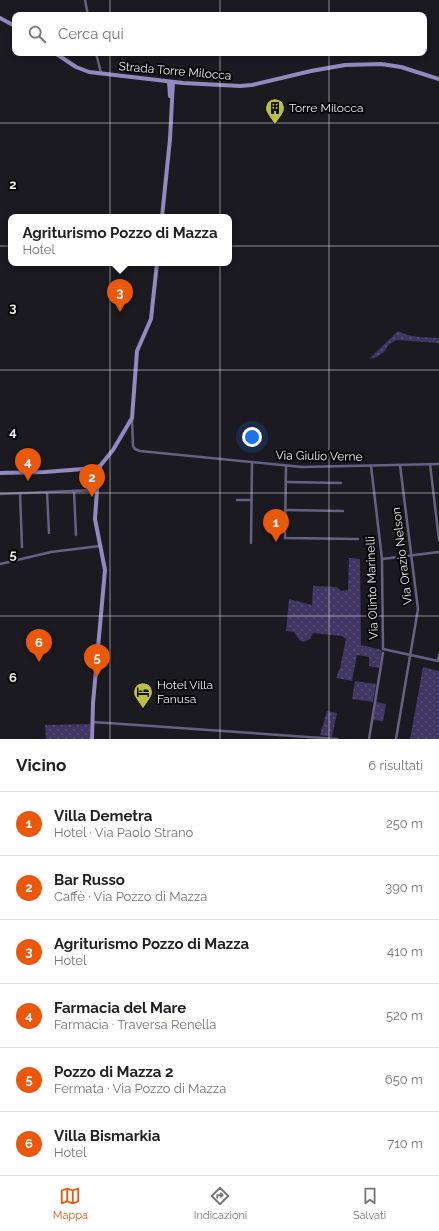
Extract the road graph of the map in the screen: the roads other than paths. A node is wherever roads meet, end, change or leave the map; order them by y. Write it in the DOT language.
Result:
graph roads {
  1 [pos="85,0"];
  2 [pos="87,12"];
  3 [pos="0,18"];
  4 [pos="12,24"];
  5 [pos="60,56"];
  6 [pos="97,56"];
  7 [pos="101,74"];
  8 [pos="439,79"];
  9 [pos="171,82"];
  10 [pos="183,84"];
  11 [pos="173,90"];
  12 [pos="171,103"];
  13 [pos="162,214"];
  14 [pos="157,266"];
  15 [pos="132,418"];
  16 [pos="252,462"];
  17 [pos="430,464"];
  18 [pos="439,464"];
  19 [pos="400,465"];
  20 [pos="100,466"];
  21 [pos="286,466"];
  22 [pos="371,466"];
  23 [pos="0,473"];
  24 [pos="286,482"];
  25 [pos="341,483"];
  26 [pos="97,490"];
  27 [pos="74,491"];
  28 [pos="47,492"];
  29 [pos="20,493"];
  30 [pos="0,494"];
  31 [pos="237,500"];
  32 [pos="252,500"];
  33 [pos="285,510"];
  34 [pos="342,511"];
  35 [pos="48,534"];
  36 [pos="76,535"];
  37 [pos="358,539"];
  38 [pos="439,540"];
  39 [pos="251,543"];
  40 [pos="100,546"];
  41 [pos="22,547"];
  42 [pos="439,552"];
  43 [pos="411,555"];
  44 [pos="382,559"];
  45 [pos="0,564"];
  46 [pos="383,653"];
  47 [pos="410,655"];
  48 [pos="439,655"];
  49 [pos="92,722"];
  50 [pos="92,739"];
  51 [pos="338,739"];
  52 [pos="369,739"];
  53 [pos="396,739"];
  1 -- 2 [label="street"];
  3 -- 4 [label="street"];
  5 -- 7 [label="street, Strada Torre Milocca"];
  6 -- 7 [label="street"];
  7 -- 9 [label="street, Strada Torre Milocca"];
  8 -- 10 [label="street, Strada Torre Milocca"];
  9 -- 10 [label="street, Strada Torre Milocca"];
  9 -- 11 [label="street"];
  9 -- 12 [label="street"];
  10 -- 11 [label="street"];
  11 -- 12 [label="street"];
  12 -- 13 [label="street"];
  14 -- 15 [label="street"];
  15 -- 16 [label="street, Via Giulio Verne"];
  15 -- 20 [label="street"];
  16 -- 21 [label="street, Via Giulio Verne"];
  16 -- 32 [label="street"];
  17 -- 18 [label="street, Via Giulio Verne"];
  17 -- 19 [label="street, Via Giulio Verne"];
  17 -- 38 [label="street"];
  19 -- 22 [label="street, Via Giulio Verne"];
  19 -- 43 [label="street, Via Orazio Nelson"];
  20 -- 23 [label="street"];
  20 -- 26 [label="street"];
  21 -- 22 [label="street, Via Giulio Verne"];
  21 -- 24 [label="street"];
  22 -- 44 [label="street, Via Olinto Marinelli"];
  24 -- 25 [label="street"];
  24 -- 33 [label="street"];
  26 -- 27 [label="street"];
  26 -- 40 [label="street"];
  27 -- 28 [label="street"];
  27 -- 36 [label="street"];
  28 -- 29 [label="street"];
  28 -- 35 [label="street"];
  29 -- 30 [label="street"];
  29 -- 41 [label="street"];
  31 -- 32 [label="street"];
  32 -- 39 [label="street"];
  33 -- 34 [label="street"];
  33 -- 37 [label="street"];
  40 -- 45 [label="street"];
  40 -- 49 [label="street"];
  42 -- 43 [label="street"];
  43 -- 44 [label="street"];
  43 -- 47 [label="street, Via Orazio Nelson"];
  44 -- 47 [label="street, Via Olinto Marinelli"];
  46 -- 52 [label="street"];
  47 -- 48 [label="street, Via Olinto Marinelli"];
  47 -- 53 [label="street, Via Orazio Nelson"];
  49 -- 50 [label="street"];
  49 -- 51 [label="street"];
}
